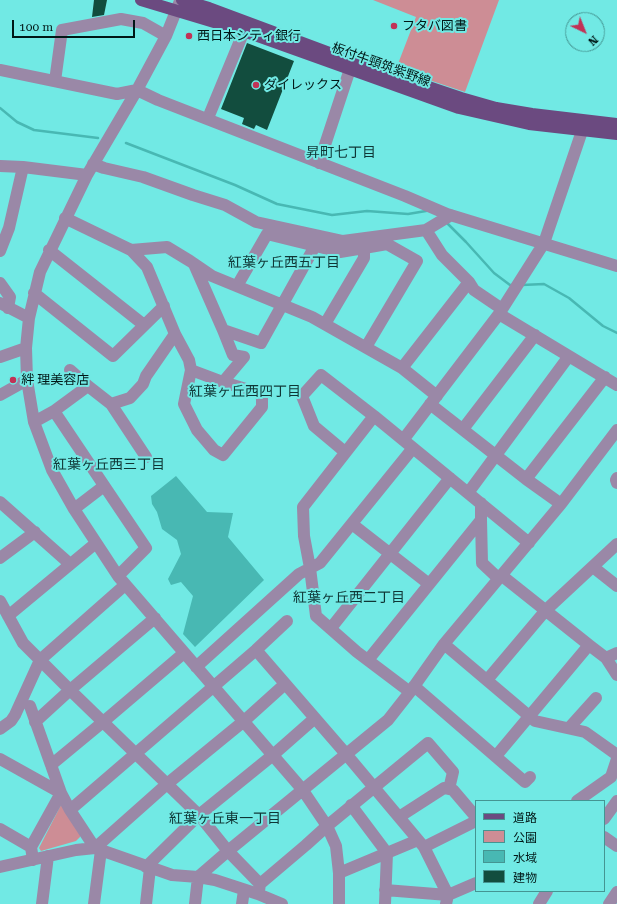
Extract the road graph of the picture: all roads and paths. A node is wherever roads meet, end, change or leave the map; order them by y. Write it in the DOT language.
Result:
graph roads {
  1 [pos="141,0"];
  2 [pos="180,3"];
  3 [pos="210,4"];
  4 [pos="244,31"];
  5 [pos="166,36"];
  6 [pos="350,69"];
  7 [pos="0,70"];
  8 [pos="55,81"];
  9 [pos="136,90"];
  10 [pos="208,118"];
  11 [pos="617,124"];
  12 [pos="582,131"];
  13 [pos="617,134"];
  14 [pos="319,163"];
  15 [pos="93,164"];
  16 [pos="0,166"];
  17 [pos="23,167"];
  18 [pos="87,175"];
  19 [pos="65,218"];
  20 [pos="446,219"];
  21 [pos="426,230"];
  22 [pos="544,244"];
  23 [pos="315,246"];
  24 [pos="364,248"];
  25 [pos="49,250"];
  26 [pos="131,250"];
  27 [pos="0,251"];
  28 [pos="194,264"];
  29 [pos="617,266"];
  30 [pos="469,282"];
  31 [pos="0,283"];
  32 [pos="236,286"];
  33 [pos="34,293"];
  34 [pos="4,305"];
  35 [pos="282,305"];
  36 [pos="164,306"];
  37 [pos="500,311"];
  38 [pos="29,318"];
  39 [pos="325,324"];
  40 [pos="144,325"];
  41 [pos="223,330"];
  42 [pos="175,334"];
  43 [pos="535,335"];
  44 [pos="26,348"];
  45 [pos="366,348"];
  46 [pos="569,356"];
  47 [pos="0,357"];
  48 [pos="402,368"];
  49 [pos="70,370"];
  50 [pos="191,370"];
  51 [pos="605,377"];
  52 [pos="27,380"];
  53 [pos="223,382"];
  54 [pos="617,385"];
  55 [pos="88,386"];
  56 [pos="0,395"];
  57 [pos="433,400"];
  58 [pos="111,404"];
  59 [pos="54,411"];
  60 [pos="374,416"];
  61 [pos="34,422"];
  62 [pos="463,429"];
  63 [pos="617,430"];
  64 [pos="408,444"];
  65 [pos="345,452"];
  66 [pos="496,456"];
  67 [pos="146,457"];
  68 [pos="450,478"];
  69 [pos="617,478"];
  70 [pos="526,479"];
  71 [pos="617,483"];
  72 [pos="104,486"];
  73 [pos="468,493"];
  74 [pos="0,502"];
  75 [pos="481,504"];
  76 [pos="561,504"];
  77 [pos="74,509"];
  78 [pos="481,520"];
  79 [pos="352,524"];
  80 [pos="35,532"];
  81 [pos="96,543"];
  82 [pos="529,543"];
  83 [pos="617,544"];
  84 [pos="390,553"];
  85 [pos="0,558"];
  86 [pos="70,564"];
  87 [pos="593,566"];
  88 [pos="310,568"];
  89 [pos="500,577"];
  90 [pos="122,581"];
  91 [pos="429,584"];
  92 [pos="617,586"];
  93 [pos="0,601"];
  94 [pos="546,610"];
  95 [pos="8,616"];
  96 [pos="155,618"];
  97 [pos="287,621"];
  98 [pos="331,628"];
  99 [pos="444,644"];
  100 [pos="589,645"];
  101 [pos="256,650"];
  102 [pos="184,653"];
  103 [pos="617,653"];
  104 [pos="606,658"];
  105 [pos="40,660"];
  106 [pos="368,660"];
  107 [pos="196,667"];
  108 [pos="617,675"];
  109 [pos="487,680"];
  110 [pos="285,684"];
  111 [pos="213,687"];
  112 [pos="412,689"];
  113 [pos="70,690"];
  114 [pos="596,698"];
  115 [pos="30,706"];
  116 [pos="530,716"];
  117 [pos="315,718"];
  118 [pos="244,721"];
  119 [pos="35,722"];
  120 [pos="103,722"];
  121 [pos="569,728"];
  122 [pos="0,729"];
  123 [pos="136,753"];
  124 [pos="346,754"];
  125 [pos="273,755"];
  126 [pos="617,755"];
  127 [pos="496,756"];
  128 [pos="0,759"];
  129 [pos="617,759"];
  130 [pos="51,765"];
  131 [pos="530,776"];
  132 [pos="167,784"];
  133 [pos="374,787"];
  134 [pos="302,789"];
  135 [pos="449,789"];
  136 [pos="61,793"];
  137 [pos="578,800"];
  138 [pos="617,801"];
  139 [pos="351,805"];
  140 [pos="70,810"];
  141 [pos="199,815"];
  142 [pos="475,816"];
  143 [pos="399,817"];
  144 [pos="605,818"];
  145 [pos="475,820"];
  146 [pos="327,826"];
  147 [pos="0,829"];
  148 [pos="605,838"];
  149 [pos="421,843"];
  150 [pos="617,846"];
  151 [pos="32,847"];
  152 [pos="98,849"];
  153 [pos="228,851"];
  154 [pos="387,853"];
  155 [pos="48,856"];
  156 [pos="33,860"];
  157 [pos="0,867"];
  158 [pos="148,867"];
  159 [pos="339,873"];
  160 [pos="198,877"];
  161 [pos="475,884"];
  162 [pos="259,889"];
  163 [pos="244,890"];
  164 [pos="385,890"];
  165 [pos="546,892"];
  166 [pos="617,892"];
  167 [pos="447,899"];
  168 [pos="42,904"];
  169 [pos="94,904"];
  170 [pos="146,904"];
  171 [pos="195,904"];
  172 [pos="242,904"];
  173 [pos="282,904"];
  174 [pos="339,904"];
  175 [pos="385,904"];
  176 [pos="539,904"];
  177 [pos="609,904"];
  1 -- 2 [label="main road, 板付牛頸筑紫野線"];
  2 -- 3 [label="main road, 板付牛頸筑紫野線"];
  2 -- 4 [label="main road, 板付牛頸筑紫野線"];
  2 -- 5 [label="street"];
  3 -- 11 [label="main road, 板付牛頸筑紫野線"];
  4 -- 6 [label="main road, 板付牛頸筑紫野線"];
  4 -- 10 [label="street"];
  5 -- 8 [label="street"];
  5 -- 9 [label="street"];
  6 -- 12 [label="main road, 板付牛頸筑紫野線"];
  6 -- 14 [label="street"];
  7 -- 8 [label="street"];
  8 -- 9 [label="street"];
  9 -- 10 [label="street"];
  9 -- 15 [label="street"];
  10 -- 14 [label="street"];
  12 -- 13 [label="main road, 板付牛頸筑紫野線"];
  12 -- 22 [label="street"];
  14 -- 20 [label="street"];
  15 -- 18 [label="street"];
  15 -- 21 [label="street"];
  16 -- 17 [label="street"];
  17 -- 18 [label="street"];
  17 -- 27 [label="street"];
  18 -- 19 [label="street"];
  19 -- 25 [label="street"];
  19 -- 26 [label="street"];
  20 -- 21 [label="street"];
  20 -- 22 [label="street"];
  21 -- 30 [label="street"];
  22 -- 29 [label="street"];
  22 -- 37 [label="street"];
  23 -- 24 [label="street"];
  23 -- 32 [label="street"];
  23 -- 35 [label="street"];
  24 -- 39 [label="street"];
  24 -- 45 [label="street"];
  25 -- 33 [label="street"];
  25 -- 40 [label="street"];
  26 -- 28 [label="street"];
  26 -- 36 [label="street"];
  28 -- 32 [label="street"];
  28 -- 41 [label="street"];
  30 -- 37 [label="street"];
  30 -- 48 [label="street"];
  31 -- 34 [label="street"];
  32 -- 35 [label="street"];
  33 -- 38 [label="street"];
  33 -- 40 [label="street"];
  34 -- 38 [label="street"];
  35 -- 39 [label="street"];
  35 -- 41 [label="street"];
  36 -- 40 [label="street"];
  36 -- 42 [label="street"];
  37 -- 43 [label="street"];
  37 -- 57 [label="street"];
  38 -- 44 [label="street"];
  39 -- 45 [label="street"];
  41 -- 53 [label="street"];
  42 -- 50 [label="street"];
  42 -- 58 [label="street"];
  43 -- 46 [label="street"];
  43 -- 62 [label="street"];
  44 -- 47 [label="street"];
  44 -- 52 [label="street"];
  45 -- 48 [label="street"];
  46 -- 51 [label="street"];
  46 -- 66 [label="street"];
  48 -- 57 [label="street"];
  49 -- 55 [label="street"];
  50 -- 53 [label="street"];
  50 -- 53 [label="street"];
  51 -- 54 [label="street"];
  51 -- 70 [label="street"];
  52 -- 56 [label="street"];
  52 -- 61 [label="street"];
  55 -- 58 [label="street"];
  55 -- 59 [label="street"];
  57 -- 62 [label="street"];
  57 -- 64 [label="street"];
  58 -- 67 [label="street"];
  59 -- 61 [label="street"];
  59 -- 72 [label="street"];
  60 -- 64 [label="street"];
  60 -- 65 [label="street"];
  60 -- 65 [label="street"];
  61 -- 77 [label="street"];
  62 -- 66 [label="street"];
  63 -- 76 [label="street"];
  64 -- 68 [label="street"];
  64 -- 79 [label="street"];
  65 -- 88 [label="street"];
  66 -- 70 [label="street"];
  66 -- 73 [label="street"];
  68 -- 73 [label="street"];
  68 -- 84 [label="street"];
  69 -- 71 [label="street"];
  70 -- 76 [label="street"];
  72 -- 77 [label="street"];
  72 -- 90 [label="street"];
  73 -- 75 [label="street"];
  74 -- 80 [label="street"];
  75 -- 78 [label="street"];
  75 -- 82 [label="street"];
  76 -- 82 [label="street"];
  77 -- 81 [label="street"];
  78 -- 89 [label="street"];
  78 -- 91 [label="street"];
  79 -- 84 [label="street"];
  79 -- 88 [label="street"];
  80 -- 85 [label="street"];
  80 -- 86 [label="street"];
  81 -- 86 [label="street"];
  81 -- 90 [label="street"];
  82 -- 89 [label="street"];
  83 -- 87 [label="street"];
  84 -- 91 [label="street"];
  84 -- 98 [label="street"];
  86 -- 95 [label="street"];
  87 -- 92 [label="street"];
  87 -- 94 [label="street"];
  88 -- 98 [label="street"];
  88 -- 107 [label="street"];
  89 -- 94 [label="street"];
  89 -- 99 [label="street"];
  90 -- 96 [label="street"];
  90 -- 105 [label="street"];
  91 -- 106 [label="street"];
  93 -- 95 [label="street"];
  94 -- 100 [label="street"];
  94 -- 109 [label="street"];
  95 -- 105 [label="street"];
  96 -- 102 [label="street"];
  96 -- 113 [label="street"];
  97 -- 101 [label="street"];
  98 -- 106 [label="street"];
  99 -- 109 [label="street"];
  99 -- 112 [label="street"];
  100 -- 104 [label="street"];
  100 -- 116 [label="street"];
  101 -- 110 [label="street"];
  101 -- 111 [label="street"];
  102 -- 107 [label="street"];
  102 -- 120 [label="street"];
  103 -- 104 [label="street"];
  104 -- 108 [label="street"];
  105 -- 113 [label="street"];
  105 -- 122 [label="street"];
  106 -- 112 [label="street"];
  107 -- 111 [label="street"];
  109 -- 116 [label="street"];
  110 -- 117 [label="street"];
  110 -- 118 [label="street"];
  111 -- 118 [label="street"];
  111 -- 123 [label="street"];
  112 -- 124 [label="street"];
  112 -- 127 [label="street"];
  113 -- 119 [label="street"];
  113 -- 120 [label="street"];
  114 -- 121 [label="street"];
  115 -- 119 [label="street"];
  116 -- 121 [label="street"];
  116 -- 127 [label="street"];
  117 -- 124 [label="street"];
  117 -- 125 [label="street"];
  118 -- 125 [label="street"];
  118 -- 132 [label="street"];
  119 -- 130 [label="street"];
  120 -- 123 [label="street"];
  120 -- 130 [label="street"];
  121 -- 126 [label="street"];
  123 -- 132 [label="street"];
  123 -- 140 [label="street"];
  124 -- 133 [label="street"];
  124 -- 134 [label="street"];
  125 -- 134 [label="street"];
  125 -- 141 [label="street"];
  127 -- 131 [label="street"];
  128 -- 136 [label="street"];
  129 -- 137 [label="street"];
  130 -- 136 [label="street"];
  132 -- 141 [label="street"];
  132 -- 152 [label="street"];
  133 -- 135 [label="street"];
  133 -- 139 [label="street"];
  133 -- 143 [label="street"];
  134 -- 146 [label="street"];
  134 -- 153 [label="street"];
  135 -- 142 [label="street"];
  135 -- 143 [label="street"];
  136 -- 140 [label="street"];
  136 -- 151 [label="street"];
  138 -- 144 [label="street"];
  139 -- 146 [label="street"];
  139 -- 154 [label="street"];
  140 -- 152 [label="street"];
  141 -- 153 [label="street"];
  141 -- 158 [label="street"];
  143 -- 149 [label="street"];
  145 -- 149 [label="street"];
  146 -- 159 [label="street"];
  146 -- 162 [label="street"];
  147 -- 151 [label="street"];
  148 -- 150 [label="street"];
  149 -- 154 [label="street"];
  149 -- 167 [label="street"];
  151 -- 156 [label="street"];
  152 -- 155 [label="street"];
  152 -- 158 [label="street"];
  152 -- 169 [label="street"];
  153 -- 160 [label="street"];
  153 -- 162 [label="street"];
  154 -- 159 [label="street"];
  154 -- 164 [label="street"];
  155 -- 156 [label="street"];
  155 -- 168 [label="street"];
  156 -- 157 [label="street"];
  158 -- 160 [label="street"];
  158 -- 170 [label="street"];
  159 -- 174 [label="street"];
  160 -- 163 [label="street"];
  160 -- 171 [label="street"];
  161 -- 167 [label="street"];
  162 -- 163 [label="street"];
  162 -- 173 [label="street"];
  163 -- 172 [label="street"];
  164 -- 167 [label="street"];
  164 -- 175 [label="street"];
  165 -- 176 [label="street"];
  166 -- 177 [label="street"];
}
